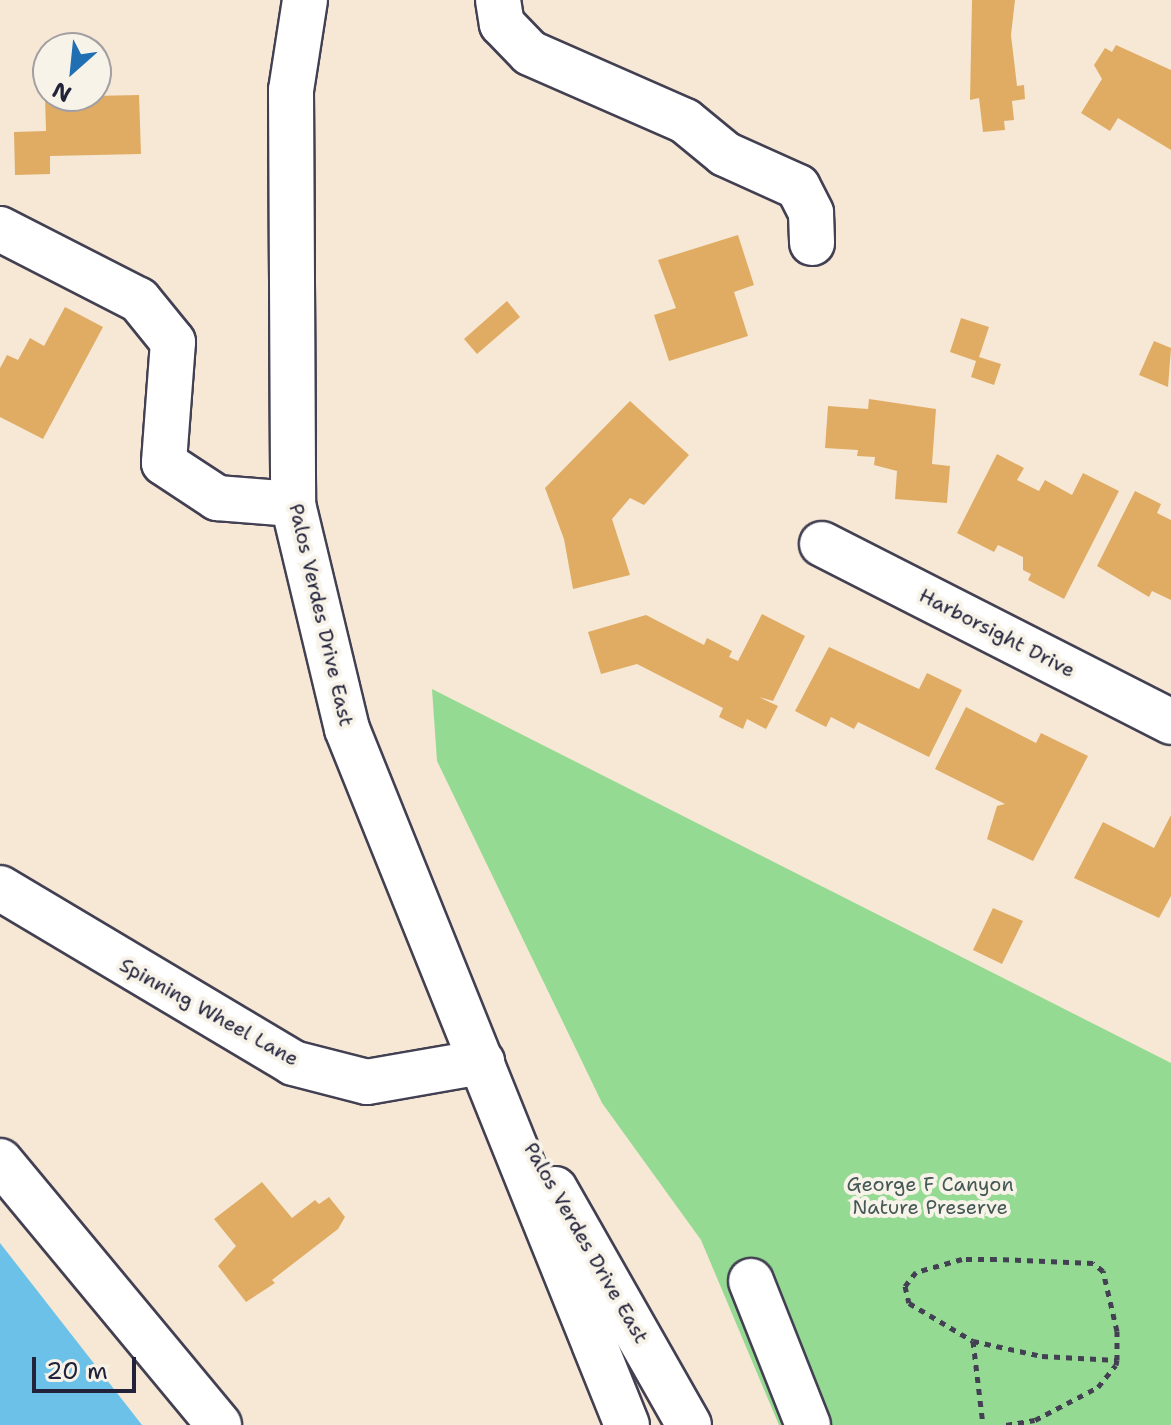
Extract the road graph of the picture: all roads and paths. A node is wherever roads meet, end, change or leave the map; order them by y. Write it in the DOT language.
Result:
graph roads {
  1 [pos="305,0"];
  2 [pos="498,0"];
  3 [pos="0,229"];
  4 [pos="812,243"];
  5 [pos="293,504"];
  6 [pos="822,544"];
  7 [pos="1171,722"];
  8 [pos="0,888"];
  9 [pos="482,1062"];
  10 [pos="0,1161"];
  11 [pos="751,1281"];
  12 [pos="973,1341"];
  13 [pos="1117,1360"];
  14 [pos="219,1425"];
  15 [pos="627,1425"];
  16 [pos="689,1425"];
  17 [pos="808,1425"];
  18 [pos="983,1425"];
  19 [pos="1006,1425"];
  1 -- 5 [label="main road, Palos Verdes Drive East"];
  2 -- 4 [label="main road"];
  3 -- 5 [label="main road"];
  5 -- 9 [label="main road, Palos Verdes Drive East"];
  6 -- 7 [label="main road, Harborsight Drive"];
  8 -- 9 [label="main road, Spinning Wheel Lane"];
  9 -- 15 [label="main road, Palos Verdes Drive East"];
  9 -- 16 [label="main road, Palos Verdes Drive East"];
  10 -- 14 [label="main road"];
  11 -- 17 [label="main road"];
  12 -- 13 [label="path"];
  12 -- 13 [label="path"];
  12 -- 18 [label="path"];
  13 -- 19 [label="path"];
}
